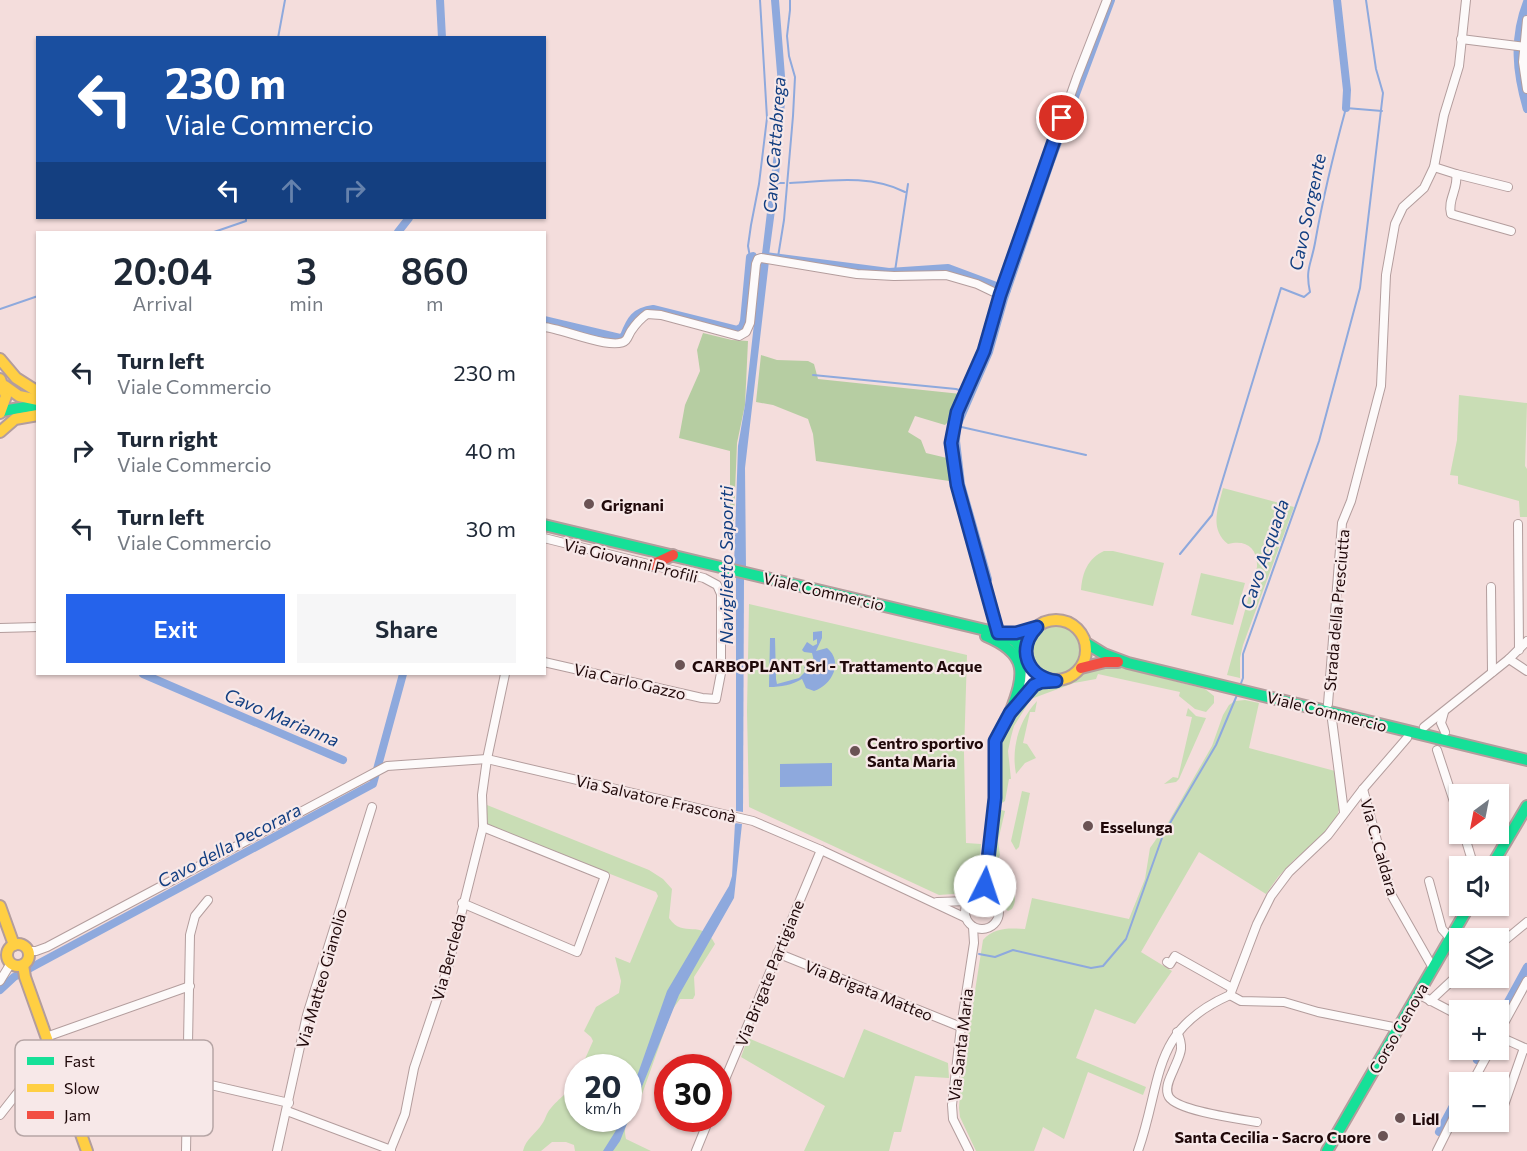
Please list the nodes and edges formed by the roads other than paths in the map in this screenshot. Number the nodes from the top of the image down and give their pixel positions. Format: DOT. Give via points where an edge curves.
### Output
graph roads {
  1 [pos="1107,0"];
  2 [pos="1466,0"];
  3 [pos="1527,20"];
  4 [pos="1461,39"];
  5 [pos="1521,47"];
  6 [pos="1527,89"];
  7 [pos="1434,167"];
  8 [pos="1456,174"];
  9 [pos="1508,187"];
  10 [pos="1511,231"];
  11 [pos="1002,290"];
  12 [pos="546,327"];
  13 [pos="0,359"];
  14 [pos="2,383"];
  15 [pos="36,391"];
  16 [pos="36,400"];
  17 [pos="36,405"];
  18 [pos="1,412"];
  19 [pos="36,415"];
  20 [pos="0,432"];
  21 [pos="1518,524"];
  22 [pos="546,525"];
  23 [pos="546,538"];
  24 [pos="673,555"];
  25 [pos="652,565"];
  26 [pos="1491,587"];
  27 [pos="925,615"];
  28 [pos="36,627"];
  29 [pos="1037,627"];
  30 [pos="0,628"];
  31 [pos="998,633"];
  32 [pos="1527,641"];
  33 [pos="1086,643"];
  34 [pos="1519,650"];
  35 [pos="1509,659"];
  36 [pos="1028,660"];
  37 [pos="546,662"];
  38 [pos="1128,663"];
  39 [pos="1081,668"];
  40 [pos="1527,671"];
  41 [pos="1492,672"];
  42 [pos="505,675"];
  43 [pos="1056,681"];
  44 [pos="716,699"];
  45 [pos="1329,708"];
  46 [pos="1012,710"];
  47 [pos="1445,711"];
  48 [pos="1424,727"];
  49 [pos="1445,732"];
  50 [pos="1407,738"];
  51 [pos="1437,750"];
  52 [pos="1527,752"];
  53 [pos="487,759"];
  54 [pos="1527,760"];
  55 [pos="1527,768"];
  56 [pos="1449,787"];
  57 [pos="1363,789"];
  58 [pos="1527,806"];
  59 [pos="372,807"];
  60 [pos="1344,812"];
  61 [pos="483,827"];
  62 [pos="820,850"];
  63 [pos="1497,856"];
  64 [pos="985,873"];
  65 [pos="1429,881"];
  66 [pos="992,899"];
  67 [pos="208,900"];
  68 [pos="970,900"];
  69 [pos="932,902"];
  70 [pos="462,903"];
  71 [pos="0,906"];
  72 [pos="966,918"];
  73 [pos="1527,922"];
  74 [pos="973,927"];
  75 [pos="982,929"];
  76 [pos="1449,937"];
  77 [pos="1509,937"];
  78 [pos="1449,940"];
  79 [pos="974,943"];
  80 [pos="14,945"];
  81 [pos="28,951"];
  82 [pos="777,953"];
  83 [pos="1167,962"];
  84 [pos="11,963"];
  85 [pos="23,965"];
  86 [pos="1433,968"];
  87 [pos="0,981"];
  88 [pos="1527,981"];
  89 [pos="1449,983"];
  90 [pos="190,986"];
  91 [pos="1231,992"];
  92 [pos="1418,994"];
  93 [pos="1430,1001"];
  94 [pos="1449,1010"];
  95 [pos="1509,1015"];
  96 [pos="961,1028"];
  97 [pos="1398,1028"];
  98 [pos="1177,1032"];
  99 [pos="46,1036"];
  100 [pos="47,1040"];
  101 [pos="189,1040"];
  102 [pos="1509,1040"];
  103 [pos="1525,1048"];
  104 [pos="732,1062"];
  105 [pos="213,1087"];
  106 [pos="1509,1092"];
  107 [pos="15,1096"];
  108 [pos="288,1107"];
  109 [pos="0,1115"];
  110 [pos="1257,1122"];
  111 [pos="1449,1127"];
  112 [pos="704,1132"];
  113 [pos="82,1136"];
  114 [pos="187,1136"];
  115 [pos="966,1149"];
  116 [pos="391,1150"];
  117 [pos="87,1151"];
  118 [pos="186,1151"];
  119 [pos="277,1151"];
  120 [pos="696,1151"];
  121 [pos="1138,1151"];
  122 [pos="1327,1151"];
  123 [pos="1437,1151"];
  1 -- 11 [label="street"];
  2 -- 4 [label="street, Strada della Presciutta"];
  3 -- 5 [label="street"];
  4 -- 5 [label="street"];
  4 -- 7 [label="street, Strada della Presciutta" via="1459,66"];
  5 -- 6 [label="street"];
  7 -- 8 [label="street"];
  7 -- 45 [label="street, Strada della Presciutta" via="1424,188 1403,207 1394,230 1386,275 1381,386 1342,523"];
  8 -- 9 [label="street"];
  8 -- 10 [label="street" via="1451,214"];
  11 -- 12 [label="street" via="946,274 857,274 763,259 750,323 739,336 661,315 647,315 619,344"];
  11 -- 31 [label="street" via="951,443 957,485"];
  13 -- 15 [label="main road" via="9,374"];
  14 -- 16 [label="main road" via="19,396"];
  14 -- 18 [label="main road" via="7,394"];
  17 -- 18 [label="main road"];
  19 -- 20 [label="main road" via="15,419"];
  21 -- 34 [label="street"];
  22 -- 24 [label="main road, Viale Commercio"];
  23 -- 25 [label="street, Via Giovanni Profili"];
  24 -- 25 [label="main road"];
  24 -- 27 [label="main road, Viale Commercio"];
  25 -- 44 [label="street, Via Giovanni Profili" via="717,585 721,594 722,674"];
  26 -- 41 [label="street"];
  27 -- 31 [label="main road, Viale Commercio"];
  27 -- 46 [label="main road" via="992,638 1017,656 1022,669 1021,684"];
  28 -- 30 [label="street"];
  29 -- 31 [label="main road, Viale Commercio"];
  29 -- 33 [label="main road, Viale Commercio" via="1046,621 1063,620 1078,628"];
  29 -- 36 [label="main road" via="1028,639"];
  31 -- 36 [label="main road, Viale Commercio" via="1023,647"];
  32 -- 34 [label="street"];
  33 -- 38 [label="main road, Viale Commercio"];
  33 -- 39 [label="main road"];
  34 -- 35 [label="street"];
  35 -- 40 [label="street"];
  35 -- 41 [label="street"];
  36 -- 43 [label="main road, Viale Commercio" via="1041,676"];
  36 -- 46 [label="street, Via Santa Maria" via="1029,682"];
  37 -- 44 [label="street, Via Carlo Gazzo"];
  38 -- 39 [label="main road, Viale Commercio" via="1105,662"];
  38 -- 45 [label="main road, Viale Commercio"];
  39 -- 43 [label="main road, Viale Commercio" via="1073,676"];
  41 -- 47 [label="street"];
  42 -- 53 [label="street, Via Bercleda"];
  43 -- 46 [label="street, Via Santa Maria" via="1034,685"];
  45 -- 48 [label="main road"];
  45 -- 50 [label="main road" via="1367,729"];
  45 -- 54 [label="main road, Viale Commercio"];
  45 -- 60 [label="street, Strada della Presciutta"];
  46 -- 64 [label="street, Via Santa Maria" via="995,741 995,798"];
  47 -- 48 [label="street"];
  47 -- 49 [label="street" via="1441,723"];
  48 -- 49 [label="main road"];
  49 -- 52 [label="main road"];
  50 -- 55 [label="main road"];
  50 -- 57 [label="street"];
  51 -- 56 [label="street"];
  53 -- 61 [label="street, Via Bercleda"];
  53 -- 62 [label="street, Via Salvatore Frasconà" via="739,818"];
  53 -- 81 [label="street, Via Salvatore Frasconà" via="387,766 47,947"];
  57 -- 60 [label="street"];
  57 -- 86 [label="street, Via C. Caldara" via="1392,896"];
  58 -- 63 [label="main road"];
  59 -- 108 [label="street, Via Matteo Gianolio" via="307,1015"];
  60 -- 91 [label="street" via="1328,835 1289,872 1271,896"];
  61 -- 70 [label="street, Via Bercleda"];
  61 -- 70 [label="street" via="605,876 577,952"];
  62 -- 69 [label="street, Via Salvatore Frasconà"];
  62 -- 82 [label="street, Via Brigate Partigiane"];
  64 -- 66 [label="street, Via Santa Maria" via="985,886"];
  64 -- 68 [label="street, Via Santa Maria" via="978,892"];
  65 -- 76 [label="street" via="1442,929"];
  66 -- 68 [label="street" via="982,896"];
  66 -- 75 [label="street, Via Santa Maria" via="998,916 992,926"];
  67 -- 90 [label="street" via="195,916 190,935"];
  68 -- 69 [label="street"];
  68 -- 72 [label="street, Via Santa Maria"];
  69 -- 72 [label="street"];
  70 -- 116 [label="street, Via Bercleda" via="448,967"];
  71 -- 80 [label="main road"];
  72 -- 74 [label="street"];
  73 -- 77 [label="street"];
  74 -- 75 [label="street"];
  74 -- 79 [label="street, Via Santa Maria"];
  75 -- 79 [label="street, Via Santa Maria"];
  78 -- 86 [label="main road, Corso Genova"];
  79 -- 96 [label="street, Via Santa Maria"];
  80 -- 81 [label="main road" via="22,945"];
  80 -- 84 [label="main road" via="8,951"];
  81 -- 85 [label="main road"];
  82 -- 96 [label="street, Via Brigata Matteo"];
  82 -- 104 [label="street, Via Brigate Partigiane"];
  83 -- 91 [label="street" via="1170,964 1175,956"];
  84 -- 85 [label="main road"];
  84 -- 87 [label="street"];
  85 -- 99 [label="main road"];
  86 -- 92 [label="main road, Corso Genova"];
  88 -- 95 [label="street"];
  89 -- 93 [label="street"];
  90 -- 99 [label="street"];
  90 -- 101 [label="street"];
  91 -- 97 [label="street" via="1241,1000 1284,1002"];
  91 -- 98 [label="street" via="1206,1005"];
  92 -- 93 [label="street"];
  92 -- 97 [label="main road, Corso Genova"];
  93 -- 94 [label="street"];
  96 -- 115 [label="street, Via Santa Maria" via="952,1106 953,1119"];
  97 -- 122 [label="main road, Corso Genova"];
  98 -- 110 [label="street" via="1182,1050 1168,1082 1169,1098 1195,1110"];
  98 -- 121 [label="street" via="1165,1051"];
  99 -- 100 [label="main road"];
  102 -- 103 [label="street"];
  103 -- 106 [label="street"];
  105 -- 108 [label="street"];
  107 -- 109 [label="street"];
  108 -- 116 [label="street"];
  108 -- 119 [label="street, Via Matteo Gianolio"];
  111 -- 123 [label="street"];
  112 -- 120 [label="street"];
  113 -- 117 [label="main road"];
  114 -- 118 [label="street"];
}
